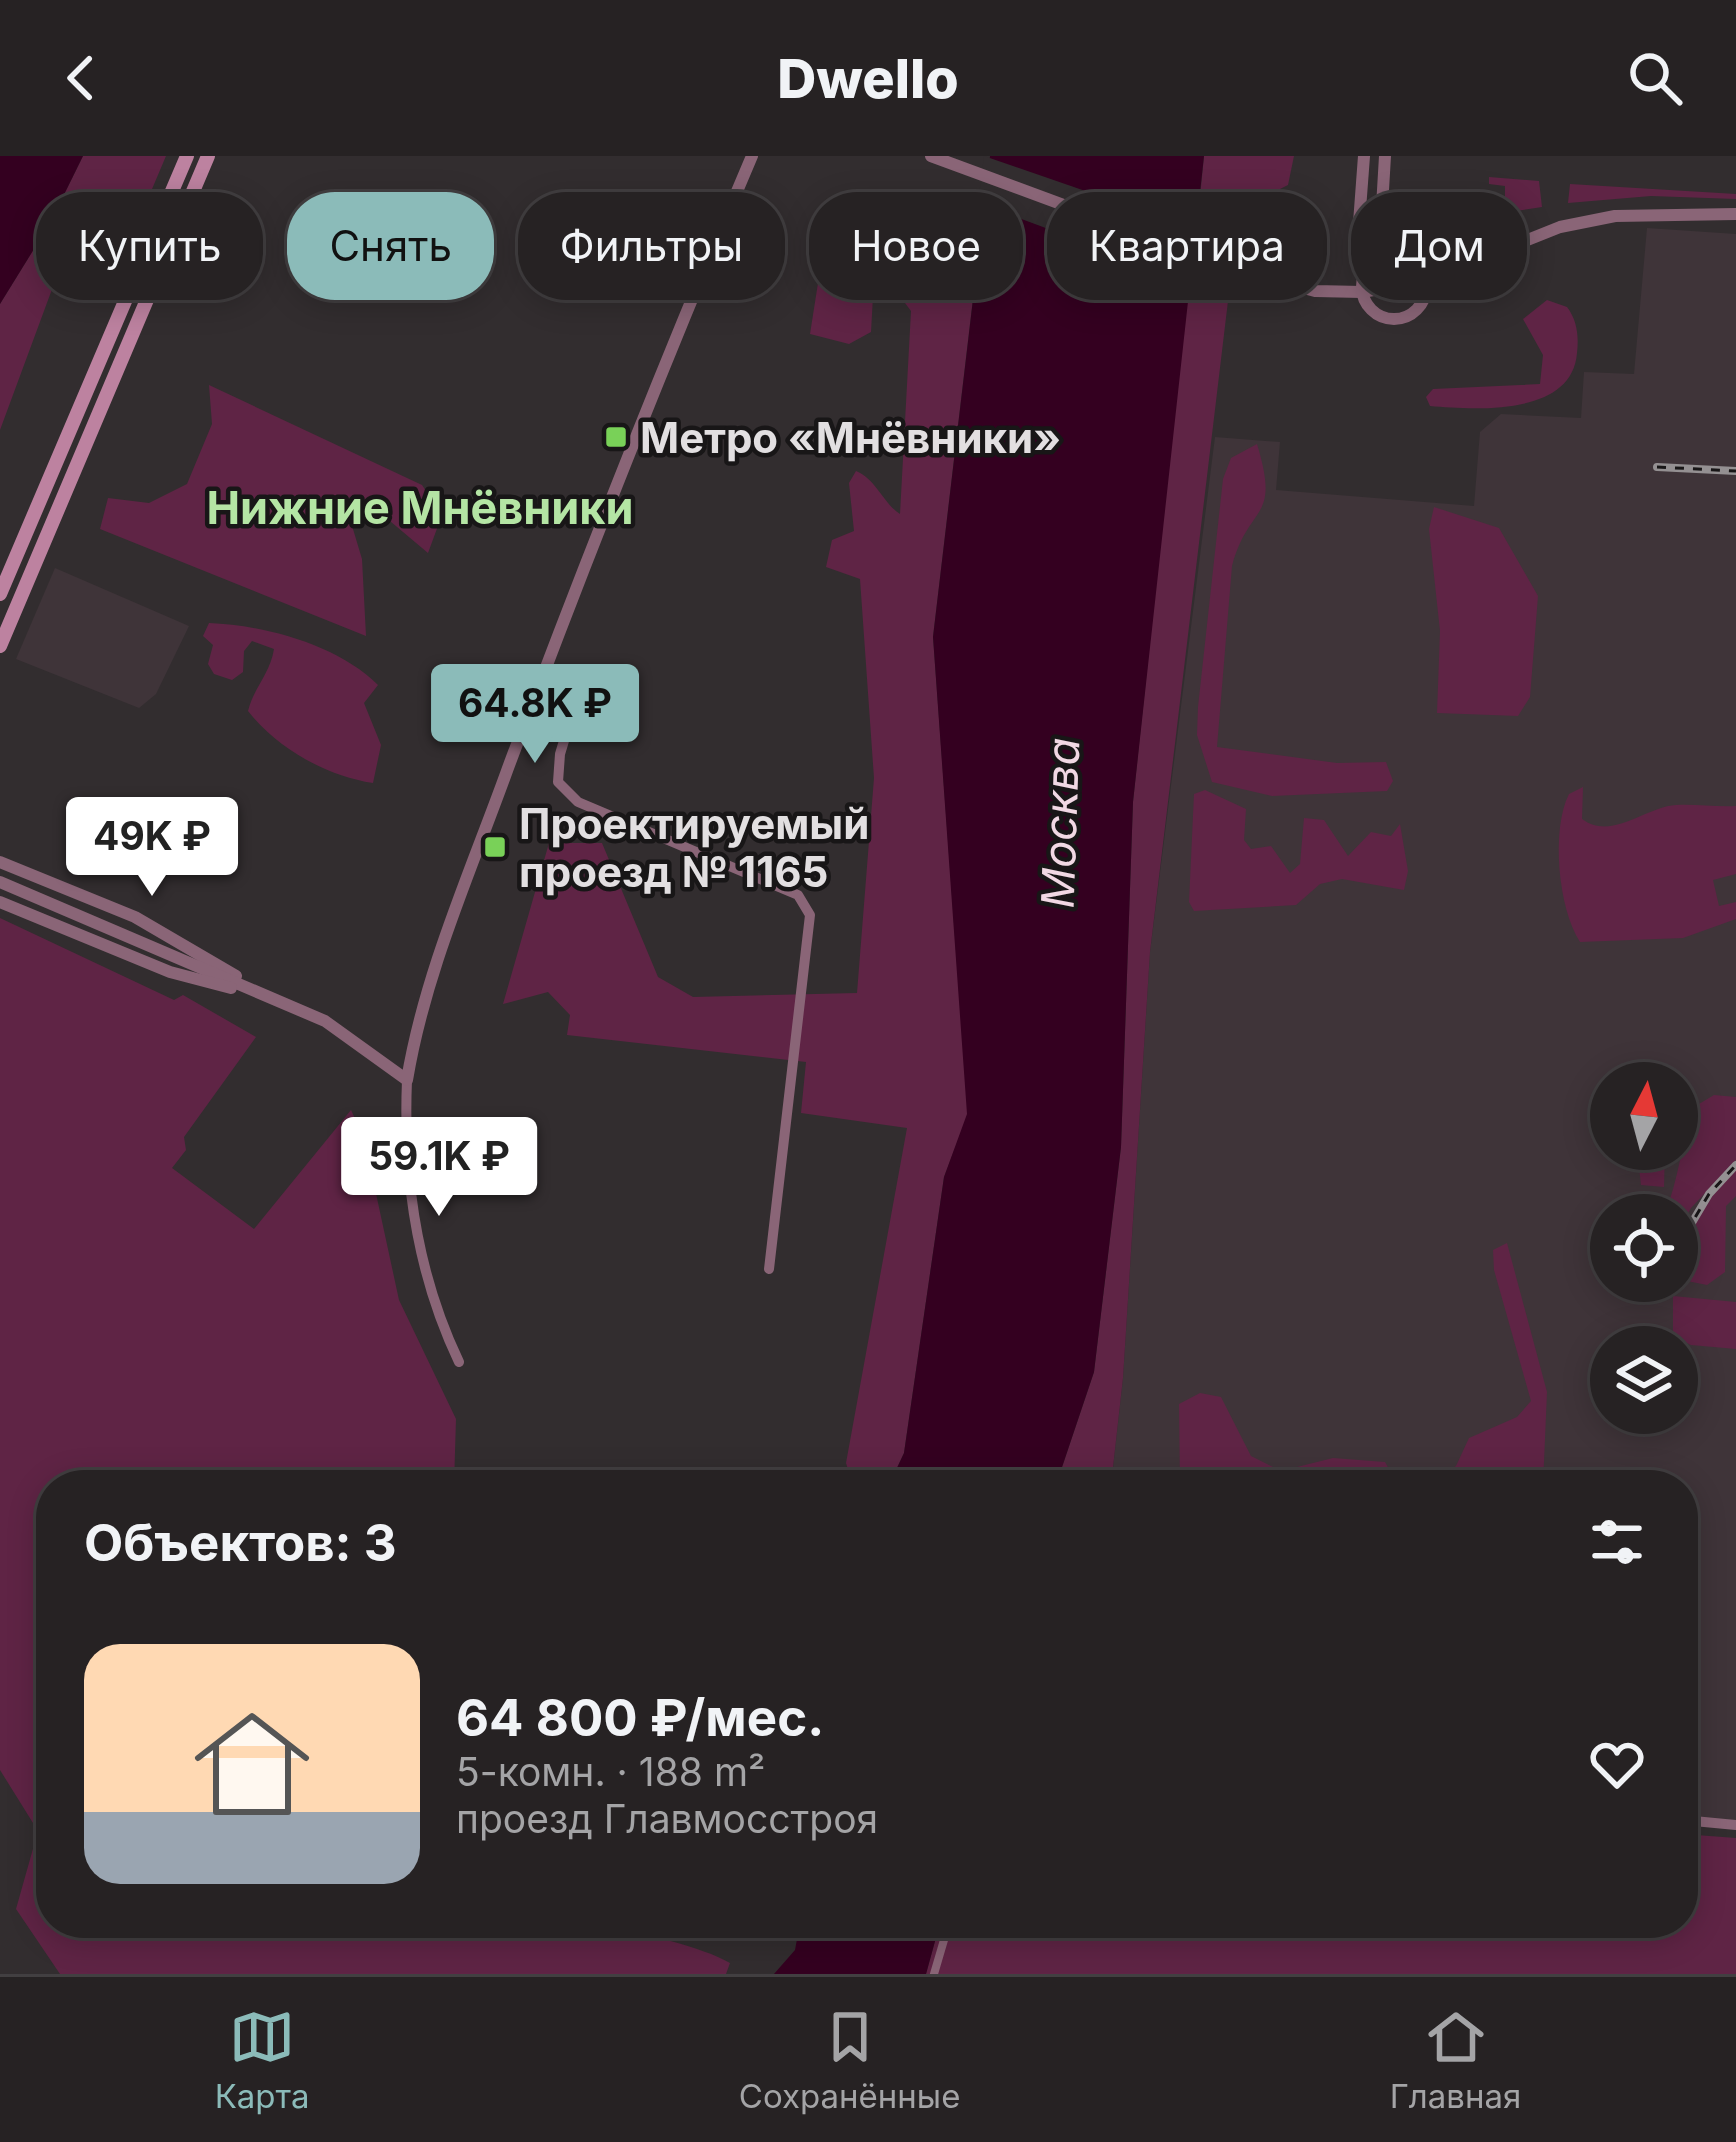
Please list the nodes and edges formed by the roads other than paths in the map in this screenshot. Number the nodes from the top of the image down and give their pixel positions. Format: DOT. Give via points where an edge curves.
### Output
graph roads {
  1 [pos="187,156"];
  2 [pos="208,156"];
  3 [pos="752,156"];
  4 [pos="931,156"];
  5 [pos="1364,156"];
  6 [pos="1385,156"];
  7 [pos="1361,192"];
  8 [pos="1383,192"];
  9 [pos="1736,214"];
  10 [pos="1527,240"];
  11 [pos="1351,291"];
  12 [pos="1366,300"];
  13 [pos="1423,300"];
  14 [pos="98,362"];
  15 [pos="116,370"];
  16 [pos="0,594"];
  17 [pos="0,646"];
  18 [pos="542,678"];
  19 [pos="0,862"];
  20 [pos="3,884"];
  21 [pos="0,902"];
  22 [pos="273,999"];
  23 [pos="407,1080"];
  24 [pos="769,1269"];
  25 [pos="459,1362"];
  26 [pos="1698,1822"];
  27 [pos="1736,1826"];
  28 [pos="945,1938"];
  29 [pos="934,1974"];
  1 -- 14 [label="main road"];
  2 -- 15 [label="main road"];
  3 -- 18 [label="street"];
  4 -- 11 [label="street" via="1242,272 1295,288"];
  5 -- 7 [label="street"];
  6 -- 8 [label="street"];
  9 -- 10 [label="street" via="1659,211"];
  12 -- 13 [label="street" via="1372,311 1400,319"];
  14 -- 15 [label="street"];
  14 -- 16 [label="main road"];
  15 -- 17 [label="main road"];
  18 -- 23 [label="street" via="418,1013"];
  18 -- 24 [label="street" via="567,683 577,698 558,782 578,802 798,895 810,915"];
  19 -- 22 [label="street" via="135,917"];
  20 -- 22 [label="street"];
  21 -- 22 [label="street" via="170,972"];
  22 -- 23 [label="street" via="325,1021"];
  23 -- 25 [label="street" via="407,1184 437,1315"];
  26 -- 27 [label="street"];
  28 -- 29 [label="street"];
}
